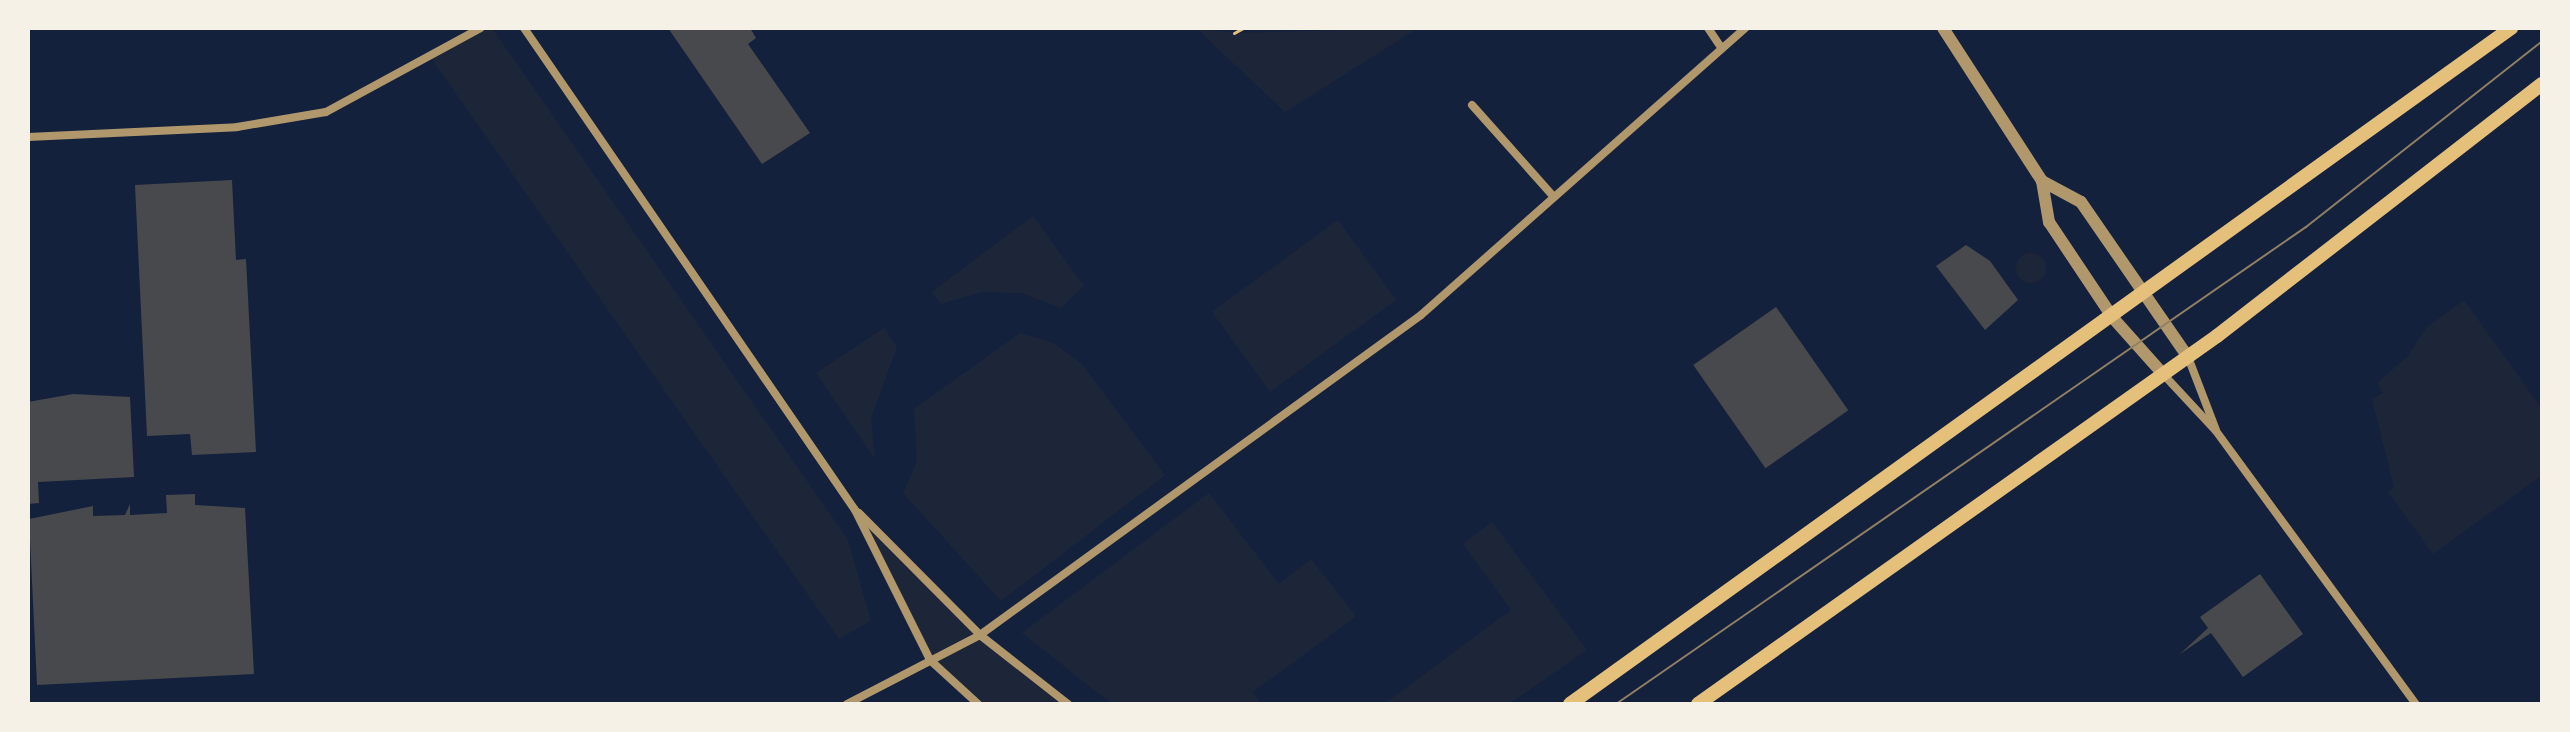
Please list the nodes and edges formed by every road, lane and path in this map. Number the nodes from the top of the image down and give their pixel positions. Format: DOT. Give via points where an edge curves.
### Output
graph roads {
  1 [pos="481,28"];
  2 [pos="524,28"];
  3 [pos="1243,28"];
  4 [pos="1708,28"];
  5 [pos="1745,28"];
  6 [pos="1943,28"];
  7 [pos="2511,28"];
  8 [pos="1234,33"];
  9 [pos="1720,46"];
  10 [pos="2542,84"];
  11 [pos="1472,105"];
  12 [pos="28,137"];
  13 [pos="2042,181"];
  14 [pos="1553,196"];
  15 [pos="2146,296"];
  16 [pos="2113,318"];
  17 [pos="2188,357"];
  18 [pos="2163,374"];
  19 [pos="2216,431"];
  20 [pos="855,510"];
  21 [pos="980,635"];
  22 [pos="930,660"];
  23 [pos="847,704"];
  24 [pos="978,704"];
  25 [pos="1068,704"];
  26 [pos="1570,704"];
  27 [pos="1698,704"];
  28 [pos="2416,704"];
  1 -- 12 [label="street" via="326,112 237,127"];
  2 -- 20 [label="street"];
  3 -- 8 [label="path"];
  4 -- 9 [label="street"];
  5 -- 9 [label="street"];
  6 -- 13 [label="street"];
  7 -- 15 [label="main road"];
  9 -- 14 [label="street"];
  10 -- 17 [label="main road"];
  11 -- 14 [label="street"];
  13 -- 15 [label="street" via="2081,202"];
  13 -- 16 [label="street" via="2049,222"];
  14 -- 21 [label="street" via="1421,315"];
  15 -- 16 [label="main road"];
  15 -- 17 [label="street"];
  16 -- 18 [label="street"];
  16 -- 26 [label="main road"];
  17 -- 18 [label="main road"];
  17 -- 19 [label="street"];
  18 -- 19 [label="street"];
  18 -- 27 [label="main road"];
  19 -- 28 [label="street"];
  20 -- 21 [label="street"];
  20 -- 22 [label="street"];
  21 -- 22 [label="street"];
  21 -- 25 [label="street"];
  22 -- 23 [label="street"];
  22 -- 24 [label="street"];
}
